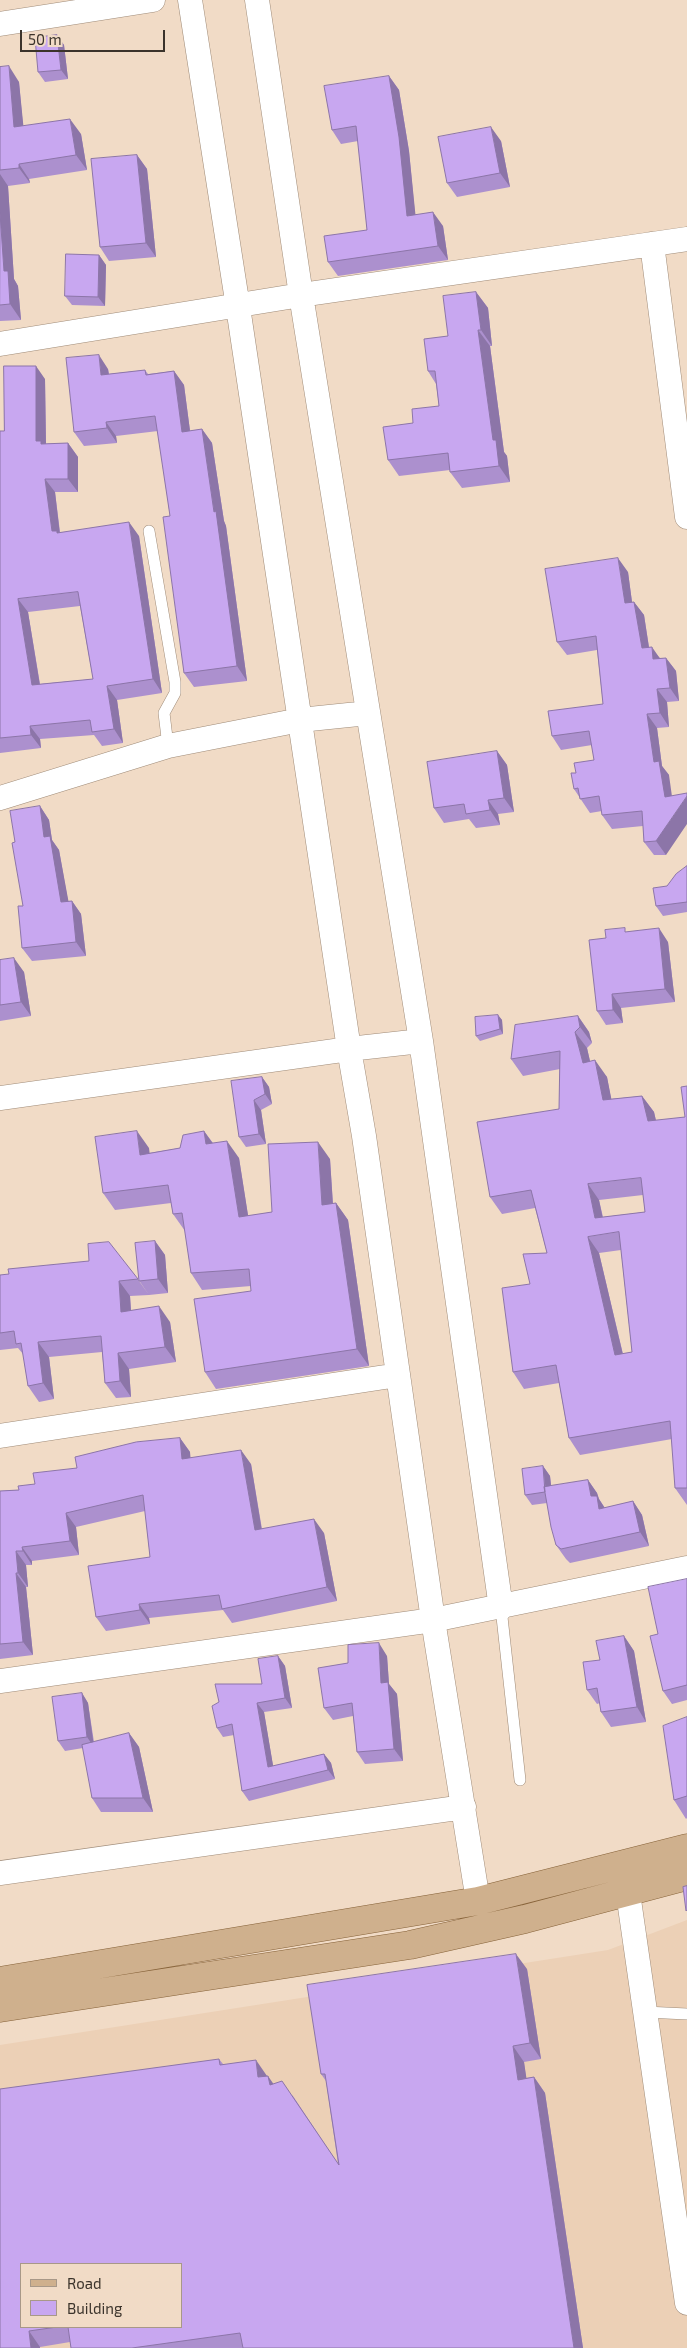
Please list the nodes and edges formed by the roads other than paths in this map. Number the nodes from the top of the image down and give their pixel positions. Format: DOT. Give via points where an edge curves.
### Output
graph roads {
  1 [pos="154,0"];
  2 [pos="190,0"];
  3 [pos="257,0"];
  4 [pos="0,24"];
  5 [pos="687,239"];
  6 [pos="652,244"];
  7 [pos="301,295"];
  8 [pos="238,307"];
  9 [pos="0,344"];
  10 [pos="687,517"];
  11 [pos="149,530"];
  12 [pos="368,713"];
  13 [pos="300,720"];
  14 [pos="168,746"];
  15 [pos="0,798"];
  16 [pos="421,1042"];
  17 [pos="349,1049"];
  18 [pos="0,1098"];
  19 [pos="398,1375"];
  20 [pos="0,1436"];
  21 [pos="687,1568"];
  22 [pos="501,1608"];
  23 [pos="434,1620"];
  24 [pos="0,1681"];
  25 [pos="520,1780"];
  26 [pos="464,1806"];
  27 [pos="687,1848"];
  28 [pos="621,1866"];
  29 [pos="0,1873"];
  30 [pos="687,1876"];
  31 [pos="628,1893"];
  32 [pos="478,1901"];
  33 [pos="0,1982"];
  34 [pos="0,2008"];
  35 [pos="645,2012"];
  36 [pos="687,2014"];
  37 [pos="687,2303"];
  1 -- 4 [label="street"];
  2 -- 8 [label="street"];
  3 -- 7 [label="street"];
  5 -- 6 [label="street"];
  6 -- 7 [label="street"];
  6 -- 10 [label="street"];
  7 -- 8 [label="street"];
  7 -- 12 [label="street"];
  8 -- 9 [label="street"];
  8 -- 13 [label="street"];
  11 -- 14 [label="lane" via="175,682 175,693 164,713"];
  12 -- 13 [label="street"];
  12 -- 16 [label="street"];
  13 -- 14 [label="street"];
  13 -- 17 [label="street"];
  14 -- 15 [label="street"];
  16 -- 17 [label="street"];
  16 -- 22 [label="street"];
  17 -- 18 [label="street"];
  17 -- 19 [label="street"];
  19 -- 20 [label="street"];
  19 -- 23 [label="street"];
  21 -- 22 [label="street"];
  22 -- 23 [label="street"];
  22 -- 25 [label="lane"];
  23 -- 24 [label="street"];
  23 -- 26 [label="street"];
  26 -- 29 [label="street"];
  26 -- 32 [label="street"];
  27 -- 28 [label="main road"];
  28 -- 31 [label="street"];
  28 -- 32 [label="main road"];
  30 -- 31 [label="main road"];
  31 -- 34 [label="main road" via="410,1945"];
  31 -- 35 [label="street"];
  32 -- 33 [label="main road"];
  35 -- 36 [label="lane"];
  35 -- 37 [label="street"];
}
